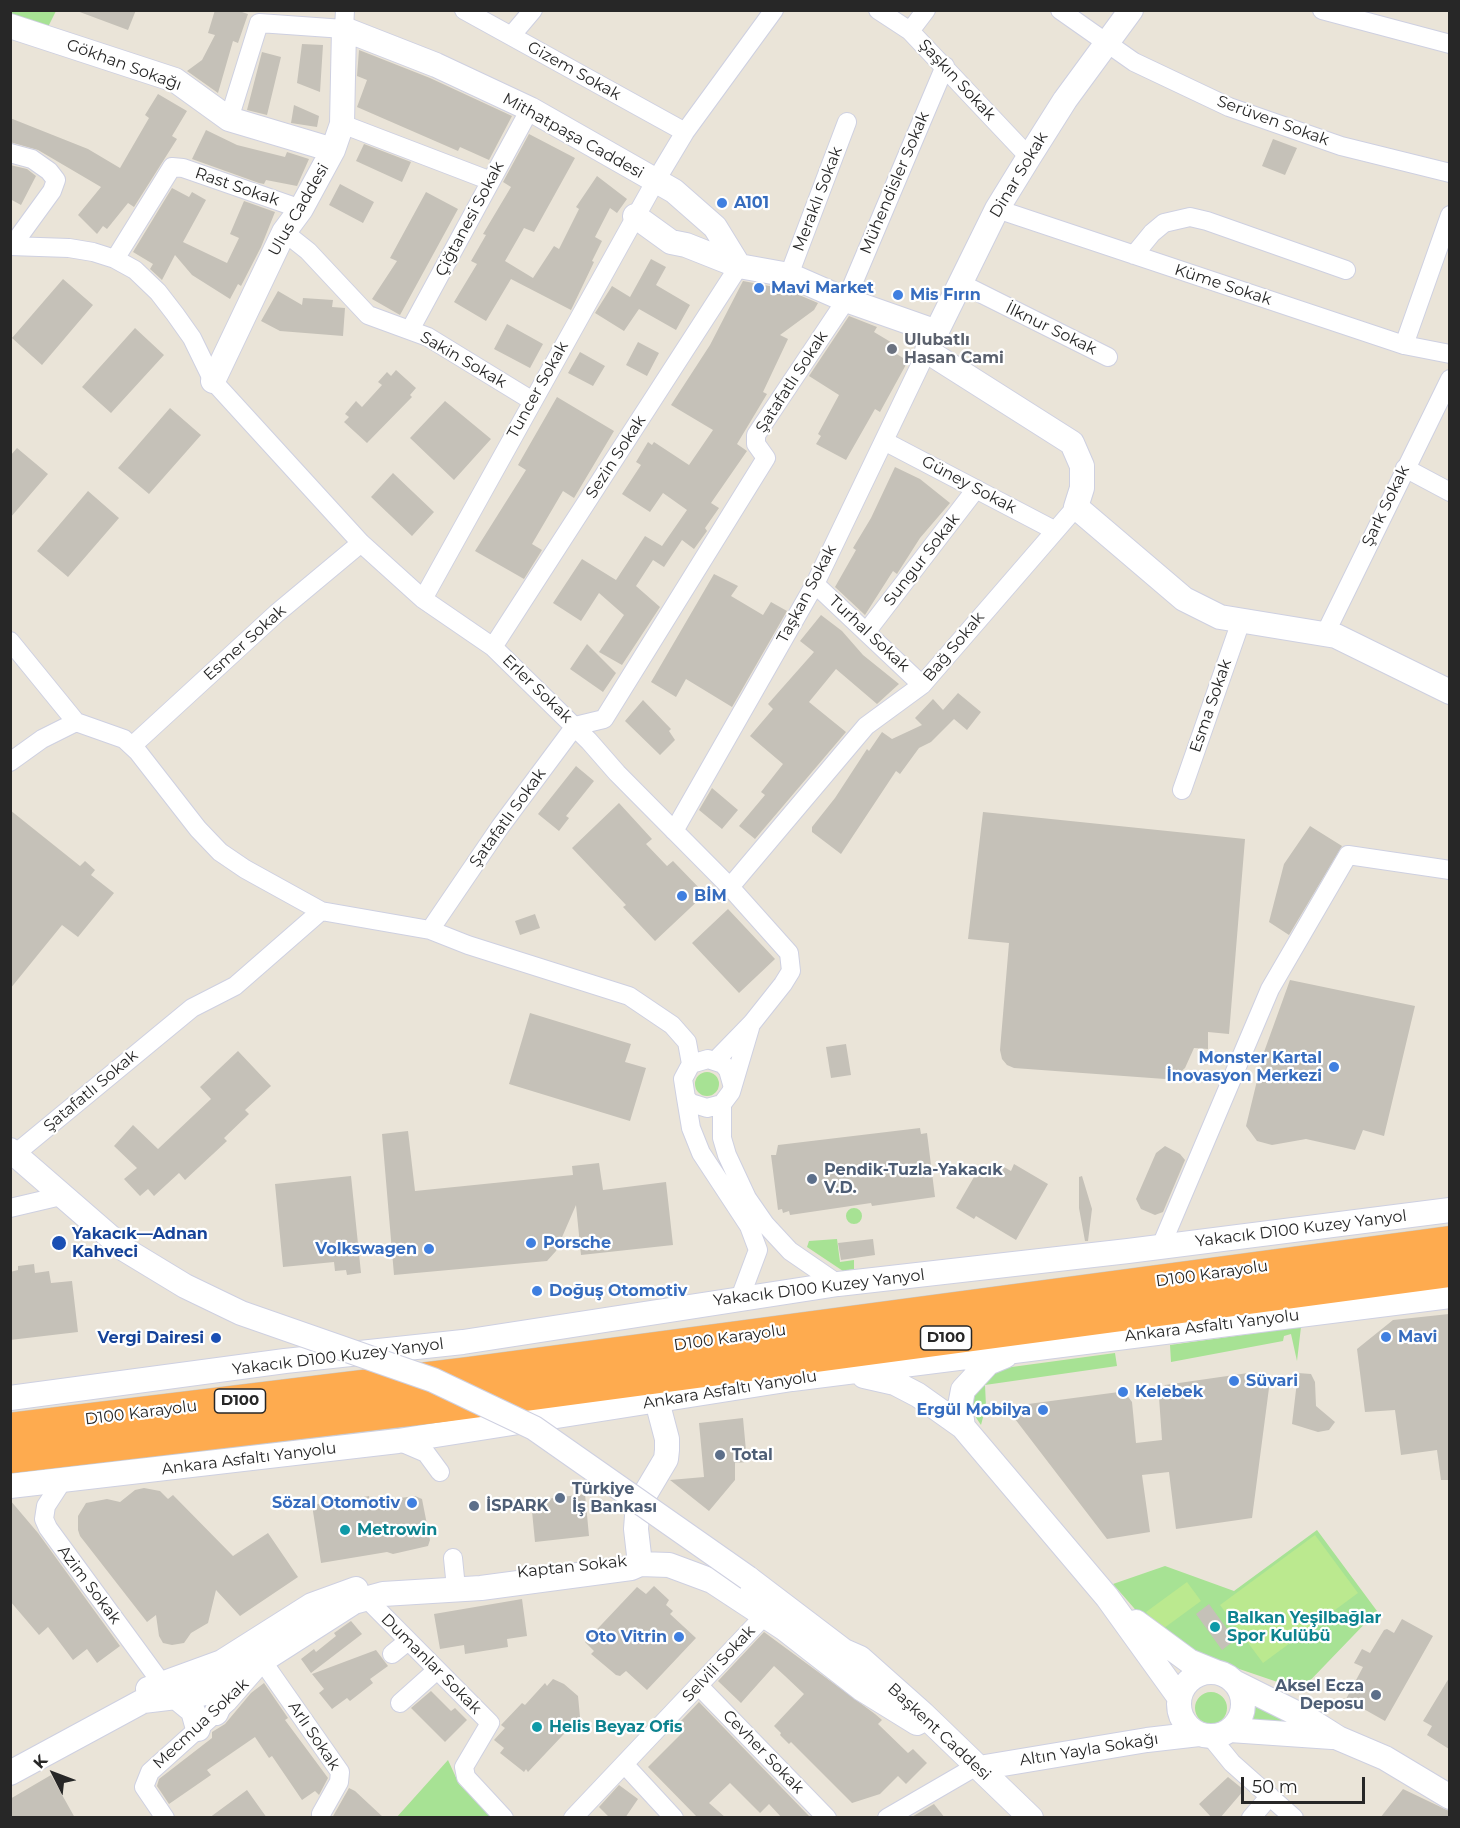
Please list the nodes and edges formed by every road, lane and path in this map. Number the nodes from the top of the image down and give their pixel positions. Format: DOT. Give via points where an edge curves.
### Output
graph roads {
  1 [pos="464,10"];
  2 [pos="533,10"];
  3 [pos="774,10"];
  4 [pos="878,10"];
  5 [pos="926,10"];
  6 [pos="1060,10"];
  7 [pos="1131,10"];
  8 [pos="1322,10"];
  9 [pos="344,20"];
  10 [pos="10,26"];
  11 [pos="910,31"];
  12 [pos="511,36"];
  13 [pos="1449,44"];
  14 [pos="1106,45"];
  15 [pos="945,66"];
  16 [pos="530,109"];
  17 [pos="229,119"];
  18 [pos="847,122"];
  19 [pos="342,124"];
  20 [pos="685,132"];
  21 [pos="333,150"];
  22 [pos="10,153"];
  23 [pos="1029,157"];
  24 [pos="1449,173"];
  25 [pos="491,181"];
  26 [pos="655,182"];
  27 [pos="301,209"];
  28 [pos="997,209"];
  29 [pos="1449,215"];
  30 [pos="635,216"];
  31 [pos="284,232"];
  32 [pos="11,246"];
  33 [pos="1134,255"];
  34 [pos="115,259"];
  35 [pos="739,266"];
  36 [pos="1346,270"];
  37 [pos="789,275"];
  38 [pos="962,284"];
  39 [pos="846,300"];
  40 [pos="410,330"];
  41 [pos="932,342"];
  42 [pos="1404,345"];
  43 [pos="1449,354"];
  44 [pos="1108,357"];
  45 [pos="1449,379"];
  46 [pos="213,381"];
  47 [pos="531,400"];
  48 [pos="884,441"];
  49 [pos="1404,468"];
  50 [pos="976,489"];
  51 [pos="1449,492"];
  52 [pos="1076,507"];
  53 [pos="1054,530"];
  54 [pos="361,543"];
  55 [pos="815,584"];
  56 [pos="423,598"];
  57 [pos="1240,621"];
  58 [pos="867,631"];
  59 [pos="1325,634"];
  60 [pos="10,641"];
  61 [pos="493,647"];
  62 [pos="17,659"];
  63 [pos="922,685"];
  64 [pos="1449,692"];
  65 [pos="76,722"];
  66 [pos="575,726"];
  67 [pos="132,746"];
  68 [pos="10,762"];
  69 [pos="1182,790"];
  70 [pos="674,831"];
  71 [pos="1449,870"];
  72 [pos="730,887"];
  73 [pos="321,911"];
  74 [pos="430,930"];
  75 [pos="752,1023"];
  76 [pos="716,1060"];
  77 [pos="692,1064"];
  78 [pos="732,1084"];
  79 [pos="686,1098"];
  80 [pos="722,1104"];
  81 [pos="13,1152"];
  82 [pos="61,1196"];
  83 [pos="10,1208"];
  84 [pos="1449,1210"];
  85 [pos="1449,1242"];
  86 [pos="1161,1246"];
  87 [pos="1449,1271"];
  88 [pos="838,1284"];
  89 [pos="1449,1296"];
  90 [pos="740,1298"];
  91 [pos="1016,1351"];
  92 [pos="847,1372"];
  93 [pos="10,1398"];
  94 [pos="657,1401"];
  95 [pos="963,1427"];
  96 [pos="10,1429"];
  97 [pos="398,1441"];
  98 [pos="10,1457"];
  99 [pos="440,1472"];
  100 [pos="63,1480"];
  101 [pos="10,1486"];
  102 [pos="640,1563"];
  103 [pos="1107,1597"];
  104 [pos="366,1598"];
  105 [pos="765,1615"];
  106 [pos="408,1641"];
  107 [pos="844,1651"];
  108 [pos="392,1654"];
  109 [pos="263,1662"];
  110 [pos="437,1670"];
  111 [pos="1225,1677"];
  112 [pos="174,1685"];
  113 [pos="699,1686"];
  114 [pos="215,1702"];
  115 [pos="1179,1702"];
  116 [pos="400,1703"];
  117 [pos="917,1723"];
  118 [pos="198,1729"];
  119 [pos="1213,1734"];
  120 [pos="1338,1738"];
  121 [pos="1147,1740"];
  122 [pos="10,1755"];
  123 [pos="625,1765"];
  124 [pos="974,1769"];
  125 [pos="10,1773"];
  126 [pos="1270,1796"];
  127 [pos="1449,1797"];
  128 [pos="322,1816"];
  129 [pos="165,1818"];
  130 [pos="504,1818"];
  131 [pos="573,1818"];
  132 [pos="674,1818"];
  133 [pos="827,1818"];
  134 [pos="887,1818"];
  135 [pos="1017,1818"];
  136 [pos="1031,1818"];
  137 [pos="1251,1818"];
  138 [pos="1294,1818"];
  1 -- 12 [label="street, Gizem Sokak"];
  2 -- 12 [label="street"];
  3 -- 20 [label="street"];
  4 -- 11 [label="street, Şaşkın Sokak"];
  5 -- 11 [label="street"];
  6 -- 14 [label="street, Serüven Sokak"];
  7 -- 14 [label="street, Dinar Sokak"];
  8 -- 13 [label="street"];
  9 -- 16 [label="street, Mithatpaşa Caddesi"];
  9 -- 17 [label="street" via="260,22"];
  9 -- 19 [label="street, Ulus Caddesi"];
  10 -- 17 [label="street, Gökhan Sokağı" via="175,80"];
  11 -- 15 [label="street, Şaşkın Sokak"];
  12 -- 20 [label="street, Gizem Sokak"];
  14 -- 23 [label="street, Dinar Sokak"];
  14 -- 24 [label="street, Serüven Sokak" via="1229,107 1341,146"];
  15 -- 23 [label="street, Şaşkın Sokak"];
  15 -- 39 [label="street, Mühendisler Sokak"];
  16 -- 25 [label="street, Çiğtanesi Sokak"];
  16 -- 26 [label="street, Mithatpaşa Caddesi"];
  17 -- 21 [label="street, Gökhan Sokağı"];
  18 -- 37 [label="street, Meraklı Sokak"];
  19 -- 21 [label="street, Ulus Caddesi"];
  19 -- 25 [label="street"];
  20 -- 26 [label="street"];
  21 -- 27 [label="street, Ulus Caddesi"];
  22 -- 32 [label="street" via="32,159 56,180"];
  23 -- 28 [label="street, Dinar Sokak"];
  25 -- 40 [label="street, Çiğtanesi Sokak"];
  26 -- 30 [label="street, Tuncer Sokak"];
  26 -- 35 [label="street, Mithatpaşa Caddesi" via="674,190 715,227"];
  27 -- 31 [label="street, Ulus Caddesi"];
  27 -- 34 [label="street, Rast Sokak" via="172,167"];
  28 -- 33 [label="street, Küme Sokak"];
  28 -- 38 [label="street, Dinar Sokak"];
  29 -- 42 [label="street"];
  30 -- 35 [label="street" via="671,242"];
  30 -- 47 [label="street, Tuncer Sokak"];
  31 -- 40 [label="street, Sakin Sokak" via="308,251 368,315"];
  31 -- 46 [label="street, Ulus Caddesi"];
  32 -- 34 [label="street, Erler Sokak" via="69,248"];
  33 -- 36 [label="street" via="1164,223 1190,218"];
  33 -- 42 [label="street, Küme Sokak"];
  34 -- 46 [label="street, Erler Sokak" via="135,270 158,292 192,338"];
  35 -- 37 [label="street"];
  35 -- 61 [label="street, Sezin Sokak"];
  37 -- 39 [label="street"];
  38 -- 41 [label="street, Dinar Sokak"];
  38 -- 44 [label="street, İlknur Sokak"];
  39 -- 41 [label="street"];
  39 -- 66 [label="street, Şatafatlı Sokak" via="756,435 756,444 766,458 604,718"];
  40 -- 47 [label="street, Sakin Sokak"];
  41 -- 48 [label="street, Taşkan Sokak"];
  41 -- 52 [label="street" via="1072,443 1082,466 1082,488"];
  42 -- 43 [label="street, Küme Sokak"];
  45 -- 49 [label="street, Şark Sokak"];
  46 -- 54 [label="street, Erler Sokak"];
  47 -- 56 [label="street, Tuncer Sokak"];
  48 -- 50 [label="street, Güney Sokak"];
  48 -- 55 [label="street, Taşkan Sokak"];
  49 -- 51 [label="street"];
  49 -- 59 [label="street, Şark Sokak"];
  50 -- 53 [label="street, Güney Sokak"];
  50 -- 58 [label="street, Sungur Sokak"];
  52 -- 53 [label="street, Bağ Sokak"];
  52 -- 57 [label="street" via="1184,599 1220,617"];
  53 -- 63 [label="street, Bağ Sokak"];
  54 -- 56 [label="street, Erler Sokak"];
  54 -- 67 [label="street, Esmer Sokak" via="277,613"];
  55 -- 58 [label="street, Turhal Sokak"];
  55 -- 70 [label="street, Taşkan Sokak"];
  56 -- 61 [label="street, Erler Sokak"];
  57 -- 59 [label="street"];
  57 -- 69 [label="street, Esma Sokak"];
  58 -- 63 [label="street, Turhal Sokak"];
  59 -- 64 [label="street"];
  60 -- 62 [label="street"];
  61 -- 66 [label="street, Erler Sokak"];
  62 -- 65 [label="street"];
  63 -- 72 [label="street, Bağ Sokak" via="866,726"];
  65 -- 67 [label="street" via="113,734"];
  65 -- 68 [label="street" via="42,739"];
  66 -- 70 [label="street, Erler Sokak"];
  66 -- 74 [label="street, Şatafatlı Sokak" via="500,826"];
  67 -- 73 [label="street" via="220,852"];
  70 -- 72 [label="street, Erler Sokak"];
  71 -- 86 [label="street" via="1347,855 1270,989"];
  72 -- 75 [label="street, Erler Sokak" via="789,953 791,963 783,984"];
  73 -- 74 [label="street"];
  73 -- 81 [label="street, Şatafatlı Sokak" via="235,986 192,1008"];
  74 -- 77 [label="street" via="629,996 672,1025 687,1042"];
  75 -- 76 [label="street"];
  75 -- 78 [label="street"];
  76 -- 77 [label="street"];
  76 -- 78 [label="street" via="728,1070"];
  77 -- 79 [label="street" via="683,1079"];
  78 -- 80 [label="street"];
  79 -- 80 [label="street" via="699,1107"];
  79 -- 90 [label="street" via="701,1153 749,1226 758,1250"];
  80 -- 88 [label="street" via="722,1138 747,1198 790,1251"];
  81 -- 82 [label="street, Başkent Caddesi"];
  82 -- 83 [label="street"];
  82 -- 107 [label="street, Başkent Caddesi, bridge" via="124,1249 185,1286 241,1313 440,1382 534,1428 748,1578"];
  84 -- 86 [label="street, Yakacık D100 Kuzey Yanyol"];
  85 -- 96 [label="highway, D100 Karayolu / D100" via="482,1371"];
  86 -- 88 [label="street, Yakacık D100 Kuzey Yanyol"];
  87 -- 98 [label="highway, D100 Karayolu / D100" via="442,1406"];
  88 -- 90 [label="street, Yakacık D100 Kuzey Yanyol"];
  89 -- 91 [label="street, Ankara Asfaltı Yanyolu"];
  90 -- 93 [label="street, Yakacık D100 Kuzey Yanyol" via="463,1342"];
  91 -- 92 [label="street, Ankara Asfaltı Yanyolu"];
  91 -- 95 [label="street" via="988,1363 966,1385 960,1406"];
  92 -- 94 [label="street, Ankara Asfaltı Yanyolu"];
  92 -- 95 [label="street" via="895,1383"];
  94 -- 97 [label="street, Ankara Asfaltı Yanyolu"];
  94 -- 102 [label="street" via="667,1450 637,1516"];
  95 -- 103 [label="street"];
  97 -- 99 [label="street" via="426,1453"];
  97 -- 100 [label="street, Ankara Asfaltı Yanyolu"];
  100 -- 101 [label="street, Ankara Asfaltı Yanyolu"];
  100 -- 112 [label="street, Azim Sokak" via="46,1506 44,1519 48,1528"];
  102 -- 104 [label="street, Kaptan Sokak" via="631,1568 481,1588"];
  102 -- 105 [label="street" via="669,1565 699,1574"];
  102 -- 112 [label="street, Kaptan Sokak" via="631,1558 454,1568 345,1591 294,1615 222,1662"];
  103 -- 111 [label="street" via="1145,1631 1190,1661"];
  103 -- 115 [label="street"];
  104 -- 106 [label="street, Dumanlar Sokak"];
  104 -- 109 [label="street, Kaptan Sokak" via="341,1608"];
  105 -- 113 [label="street, Selvili Sokak"];
  105 -- 117 [label="street" via="862,1689"];
  106 -- 108 [label="street"];
  106 -- 110 [label="street, Dumanlar Sokak"];
  107 -- 117 [label="street, Başkent Caddesi" via="853,1666"];
  107 -- 124 [label="street, Başkent Caddesi" via="860,1658"];
  109 -- 114 [label="street, Kaptan Sokak"];
  109 -- 128 [label="street, Arlı Sokak" via="340,1772"];
  110 -- 116 [label="street"];
  110 -- 130 [label="street, Dumanlar Sokak" via="490,1723 464,1767 466,1777"];
  111 -- 115 [label="street" via="1206,1672 1189,1680"];
  111 -- 119 [label="street" via="1243,1701 1237,1722"];
  111 -- 120 [label="street"];
  112 -- 114 [label="street"];
  112 -- 118 [label="street" via="193,1711"];
  112 -- 122 [label="street, Kaptan Sokak" via="132,1693"];
  112 -- 125 [label="street, Kaptan Sokak"];
  113 -- 123 [label="street, Selvili Sokak"];
  113 -- 133 [label="street, Cevher Sokak"];
  114 -- 118 [label="street, Mecmua Sokak"];
  115 -- 119 [label="street" via="1185,1724"];
  115 -- 121 [label="street"];
  117 -- 124 [label="street, Başkent Caddesi"];
  118 -- 129 [label="street, Mecmua Sokak" via="146,1779 144,1787"];
  119 -- 120 [label="street, Altın Yayla Sokağı"];
  119 -- 121 [label="street, Altın Yayla Sokağı"];
  119 -- 126 [label="street" via="1232,1763"];
  120 -- 127 [label="street" via="1385,1758"];
  121 -- 124 [label="street, Altın Yayla Sokağı"];
  123 -- 131 [label="street, Selvili Sokak"];
  123 -- 132 [label="street"];
  124 -- 134 [label="street"];
  124 -- 135 [label="street, Başkent Caddesi"];
  124 -- 136 [label="street, Başkent Caddesi"];
  126 -- 137 [label="street"];
  126 -- 138 [label="street"];
}
